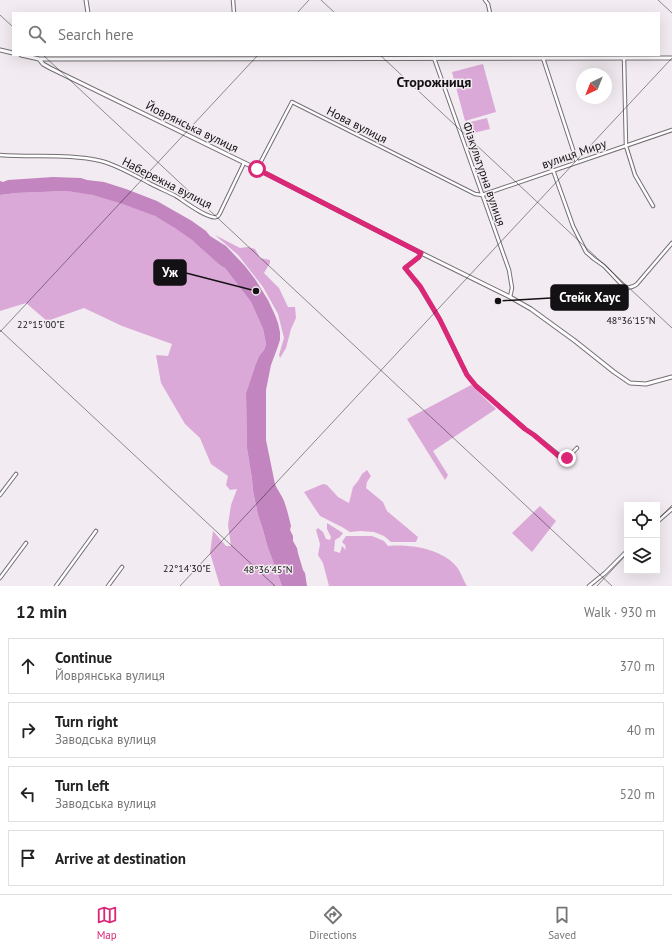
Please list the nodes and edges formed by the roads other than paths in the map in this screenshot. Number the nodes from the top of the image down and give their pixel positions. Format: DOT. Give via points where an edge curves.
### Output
graph roads {
  1 [pos="86,0"];
  2 [pos="233,0"];
  3 [pos="485,0"];
  4 [pos="88,12"];
  5 [pos="234,12"];
  6 [pos="490,12"];
  7 [pos="0,50"];
  8 [pos="12,53"];
  9 [pos="26,56"];
  10 [pos="92,56"];
  11 [pos="233,57"];
  12 [pos="493,57"];
  13 [pos="434,58"];
  14 [pos="543,58"];
  15 [pos="624,58"];
  16 [pos="672,58"];
  17 [pos="40,59"];
  18 [pos="93,59"];
  19 [pos="672,130"];
  20 [pos="626,146"];
  21 [pos="0,154"];
  22 [pos="245,162"];
  23 [pos="577,162"];
  24 [pos="257,169"];
  25 [pos="553,170"];
  26 [pos="482,195"];
  27 [pos="653,206"];
  28 [pos="672,243"];
  29 [pos="421,253"];
  30 [pos="510,297"];
  31 [pos="672,377"];
  32 [pos="577,448"];
  33 [pos="16,474"];
  34 [pos="0,495"];
  35 [pos="672,509"];
  36 [pos="660,519"];
  37 [pos="96,531"];
  38 [pos="26,543"];
  39 [pos="624,554"];
  40 [pos="122,567"];
  41 [pos="0,578"];
  42 [pos="56,586"];
  43 [pos="108,586"];
  44 [pos="589,586"];
  1 -- 4 [label="street"];
  2 -- 5 [label="street"];
  3 -- 6 [label="street"];
  7 -- 8 [label="street"];
  9 -- 17 [label="street"];
  10 -- 18 [label="street"];
  11 -- 13 [label="street"];
  11 -- 18 [label="street"];
  12 -- 13 [label="street"];
  12 -- 14 [label="street"];
  13 -- 26 [label="street, Фізкультурна вулиця"];
  14 -- 15 [label="street"];
  14 -- 23 [label="street"];
  15 -- 16 [label="street"];
  15 -- 20 [label="street"];
  17 -- 18 [label="street"];
  17 -- 22 [label="street, Йоврянська вулиця" via="50,68"];
  19 -- 20 [label="street, вулиця Миру"];
  20 -- 23 [label="street, вулиця Миру"];
  20 -- 27 [label="street" via="635,175"];
  21 -- 22 [label="street, Набережна вулиця" via="68,156 102,161 175,196 205,215 216,218"];
  22 -- 24 [label="street, Йоврянська вулиця"];
  23 -- 25 [label="street, вулиця Миру"];
  24 -- 26 [label="street, Нова вулиця" via="292,102 475,194"];
  24 -- 29 [label="street, Йоврянська вулиця"];
  25 -- 26 [label="street, вулиця Миру"];
  25 -- 28 [label="street" via="573,226 586,252 625,287 637,284"];
  26 -- 30 [label="street, Фізкультурна вулиця" via="509,270 512,288"];
  29 -- 30 [label="street, Йоврянська вулиця"];
  29 -- 32 [label="street" via="405,268 420,286 471,380 561,458 567,458"];
  30 -- 31 [label="street, Йоврянська вулиця" via="531,309 630,383 646,384"];
  33 -- 34 [label="street"];
  35 -- 36 [label="street"];
  37 -- 42 [label="street"];
  38 -- 41 [label="street"];
  39 -- 44 [label="street"];
  40 -- 43 [label="street"];
}
